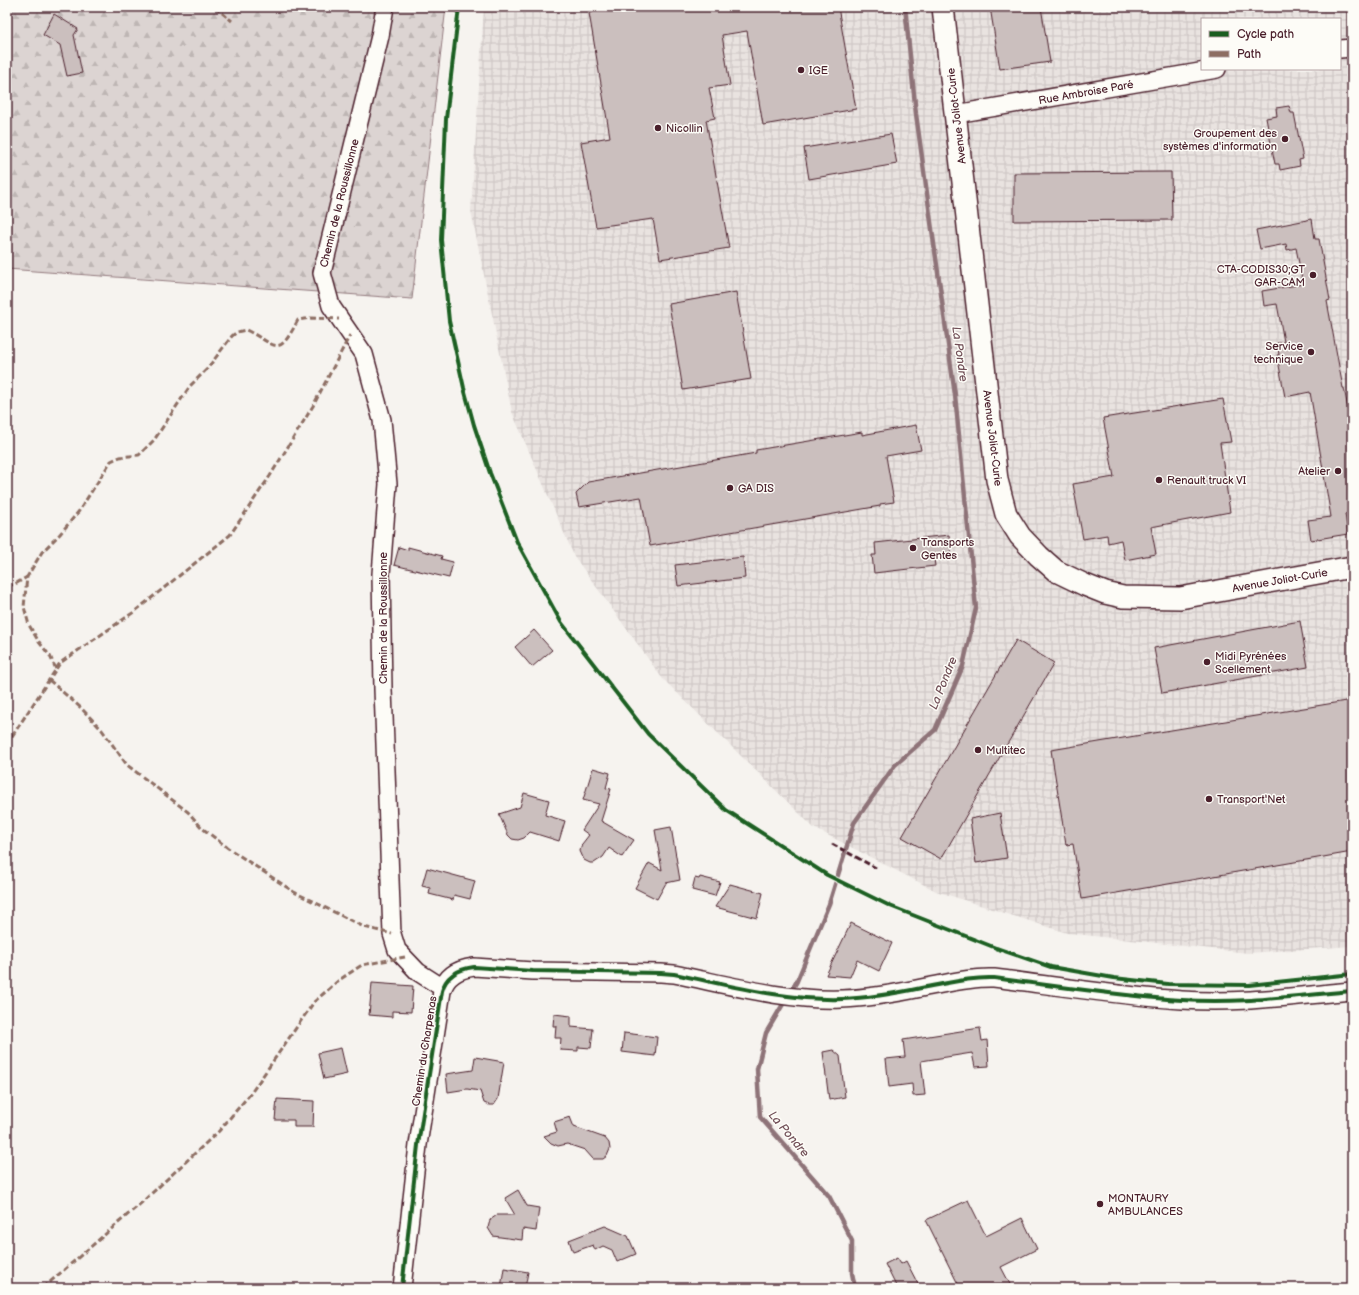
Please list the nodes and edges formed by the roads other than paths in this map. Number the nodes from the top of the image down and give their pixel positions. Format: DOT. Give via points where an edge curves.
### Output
graph roads {
  1 [pos="385,7"];
  2 [pos="943,7"];
  3 [pos="1352,48"];
  4 [pos="1341,49"];
  5 [pos="1211,70"];
  6 [pos="956,114"];
  7 [pos="1352,567"];
  8 [pos="443,988"];
  9 [pos="1352,991"];
  10 [pos="402,1288"];
  1 -- 8 [label="street, Chemin de la Roussillonne" via="322,273 331,306 364,354 382,420 388,484 381,574 392,934 397,950 418,972"];
  2 -- 6 [label="street, Avenue Joliot-Curie"];
  3 -- 4 [label="street"];
  5 -- 6 [label="street, Rue Ambroise Paré"];
  6 -- 7 [label="street, Avenue Joliot-Curie" via="997,480 1006,514 1020,536 1056,571 1091,588 1123,597 1180,598"];
  8 -- 9 [label="street, Chemin du Charpenas" via="445,982 456,972 474,967 534,971 661,972 802,998 866,997 980,977 1112,994 1183,1000 1240,1000"];
  8 -- 10 [label="street, Chemin du Charpenas" via="418,1145"];
}
